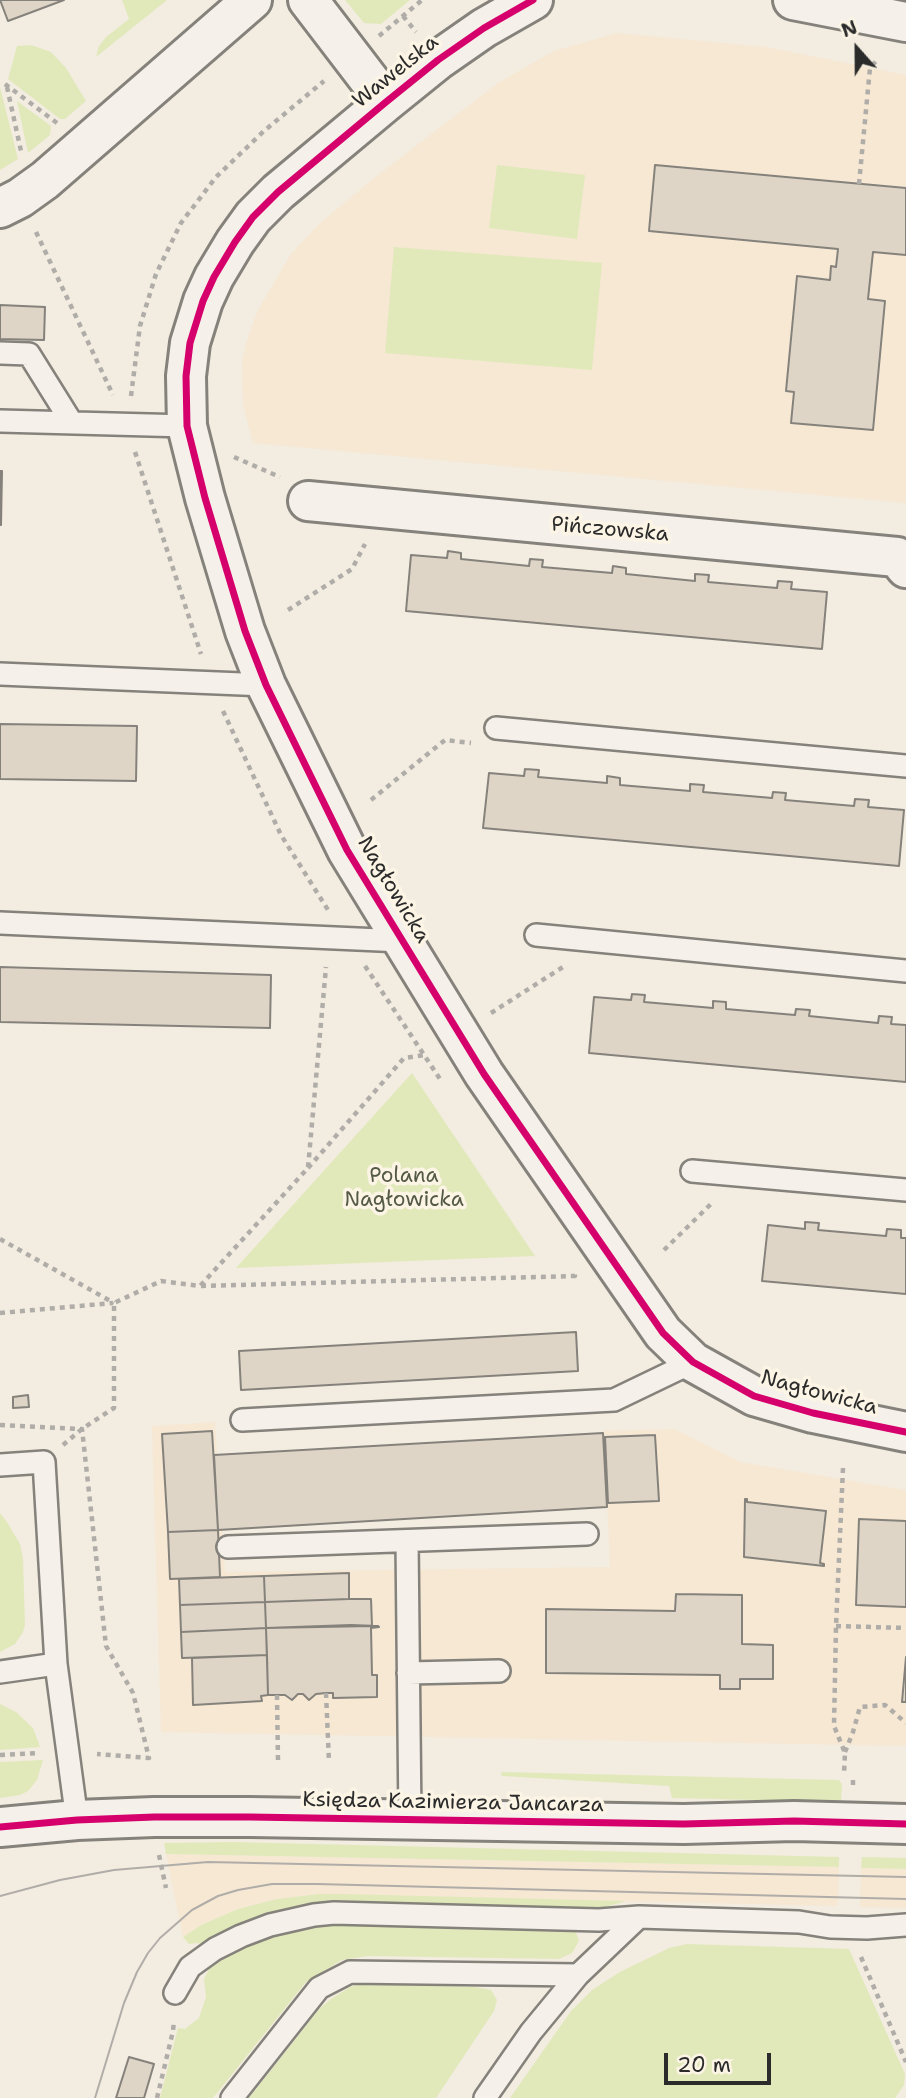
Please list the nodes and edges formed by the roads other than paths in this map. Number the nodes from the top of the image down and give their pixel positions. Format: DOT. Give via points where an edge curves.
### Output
graph roads {
  1 [pos="252,0"];
  2 [pos="308,0"];
  3 [pos="533,0"];
  4 [pos="793,0"];
  5 [pos="906,22"];
  6 [pos="386,102"];
  7 [pos="289,183"];
  8 [pos="16,216"];
  9 [pos="0,354"];
  10 [pos="0,421"];
  11 [pos="72,423"];
  12 [pos="187,426"];
  13 [pos="308,501"];
  14 [pos="906,568"];
  15 [pos="0,674"];
  16 [pos="266,685"];
  17 [pos="496,728"];
  18 [pos="906,766"];
  19 [pos="0,923"];
  20 [pos="536,935"];
  21 [pos="402,942"];
  22 [pos="906,971"];
  23 [pos="692,1171"];
  24 [pos="906,1191"];
  25 [pos="693,1362"];
  26 [pos="242,1420"];
  27 [pos="906,1432"];
  28 [pos="0,1465"];
  29 [pos="587,1534"];
  30 [pos="407,1541"];
  31 [pos="228,1547"];
  32 [pos="56,1664"];
  33 [pos="499,1671"];
  34 [pos="0,1672"];
  35 [pos="408,1673"];
  36 [pos="77,1820"];
  37 [pos="410,1820"];
  38 [pos="906,1824"];
  39 [pos="0,1827"];
  40 [pos="639,1917"];
  41 [pos="906,1925"];
  42 [pos="578,1975"];
  43 [pos="175,1993"];
  44 [pos="232,2098"];
  45 [pos="485,2098"];
  1 -- 8 [label="street" via="20,198"];
  2 -- 6 [label="street, Wawelska"];
  3 -- 6 [label="street, Wawelska" via="484,28"];
  4 -- 5 [label="street"];
  6 -- 7 [label="street, Wawelska"];
  7 -- 12 [label="street, Nagłowicka" via="253,217 204,301 190,343"];
  9 -- 11 [label="lane" via="29,354"];
  10 -- 11 [label="lane"];
  11 -- 12 [label="lane"];
  12 -- 16 [label="street, Nagłowicka" via="245,631"];
  13 -- 14 [label="street, Pińczowska" via="897,556"];
  15 -- 16 [label="lane"];
  16 -- 21 [label="street, Nagłowicka" via="347,850"];
  17 -- 18 [label="lane"];
  19 -- 21 [label="lane"];
  20 -- 22 [label="lane"];
  21 -- 25 [label="street, Nagłowicka" via="635,1296"];
  23 -- 24 [label="lane"];
  25 -- 26 [label="lane" via="614,1400"];
  25 -- 27 [label="street, Nagłowicka" via="754,1396"];
  28 -- 32 [label="lane" via="44,1462"];
  29 -- 30 [label="lane"];
  30 -- 31 [label="lane"];
  30 -- 35 [label="lane"];
  32 -- 34 [label="lane"];
  32 -- 36 [label="lane"];
  33 -- 35 [label="lane"];
  35 -- 37 [label="lane"];
  36 -- 37 [label="street, Księdza Kazimierza Jancarza"];
  36 -- 39 [label="street, Księdza Kazimierza Jancarza"];
  37 -- 38 [label="street, Księdza Kazimierza Jancarza"];
  40 -- 41 [label="lane" via="831,1927"];
  40 -- 42 [label="lane"];
  40 -- 43 [label="lane" via="314,1915 241,1936 215,1950 190,1967"];
  42 -- 44 [label="lane" via="350,1972 319,1989"];
  42 -- 45 [label="lane"];
}
